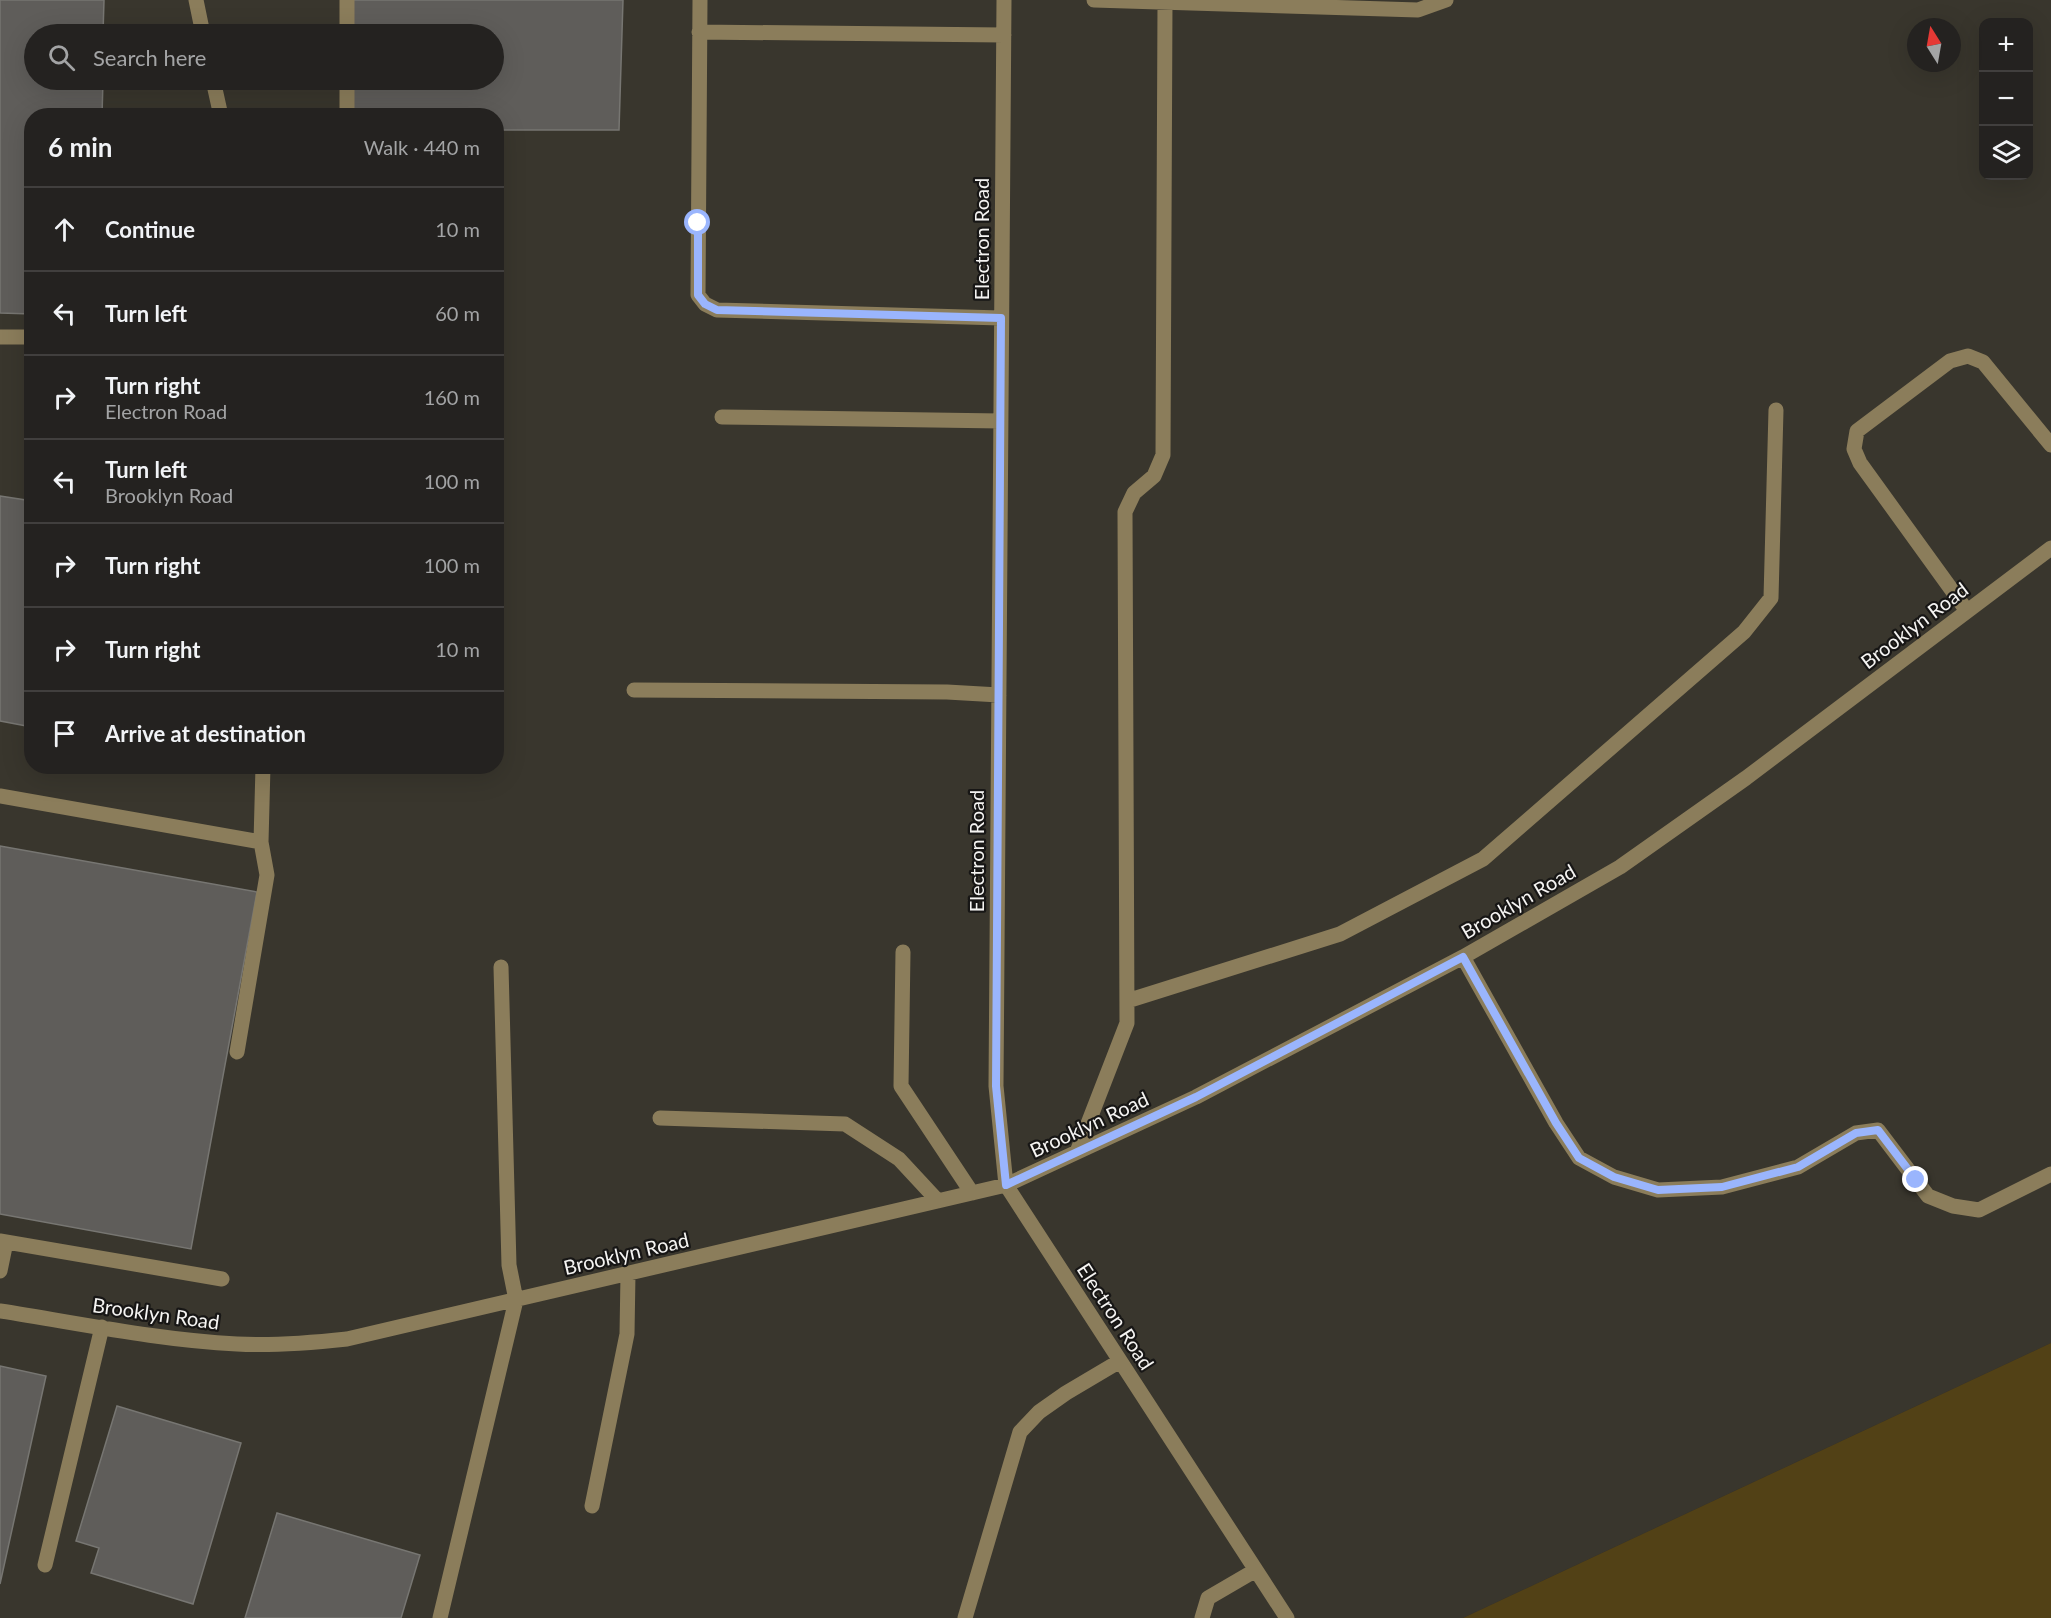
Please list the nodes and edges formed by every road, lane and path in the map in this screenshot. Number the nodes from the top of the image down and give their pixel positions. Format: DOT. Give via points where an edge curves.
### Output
graph roads {
  1 [pos="196,0"];
  2 [pos="347,0"];
  3 [pos="700,0"];
  4 [pos="1004,0"];
  5 [pos="1094,0"];
  6 [pos="1446,0"];
  7 [pos="1165,2"];
  8 [pos="201,24"];
  9 [pos="347,24"];
  10 [pos="699,32"];
  11 [pos="1004,35"];
  12 [pos="215,90"];
  13 [pos="347,90"];
  14 [pos="219,108"];
  15 [pos="346,108"];
  16 [pos="1001,318"];
  17 [pos="0,337"];
  18 [pos="24,337"];
  19 [pos="1776,410"];
  20 [pos="722,417"];
  21 [pos="1001,421"];
  22 [pos="2051,445"];
  23 [pos="2051,548"];
  24 [pos="1968,611"];
  25 [pos="634,690"];
  26 [pos="999,695"];
  27 [pos="263,774"];
  28 [pos="0,796"];
  29 [pos="261,842"];
  30 [pos="903,952"];
  31 [pos="1463,957"];
  32 [pos="501,967"];
  33 [pos="1127,1001"];
  34 [pos="237,1052"];
  35 [pos="660,1118"];
  36 [pos="1077,1152"];
  37 [pos="2051,1174"];
  38 [pos="1006,1185"];
  39 [pos="972,1193"];
  40 [pos="938,1201"];
  41 [pos="3,1242"];
  42 [pos="0,1271"];
  43 [pos="628,1274"];
  44 [pos="222,1279"];
  45 [pos="516,1300"];
  46 [pos="0,1311"];
  47 [pos="102,1327"];
  48 [pos="1120,1361"];
  49 [pos="592,1506"];
  50 [pos="45,1565"];
  51 [pos="1256,1570"];
  52 [pos="440,1618"];
  53 [pos="965,1618"];
  54 [pos="1202,1618"];
  55 [pos="1287,1618"];
  1 -- 8 [label="street"];
  2 -- 9 [label="street"];
  3 -- 10 [label="street"];
  4 -- 11 [label="street, Electron Road"];
  5 -- 7 [label="street"];
  6 -- 7 [label="street" via="1418,10"];
  7 -- 33 [label="street" via="1163,455 1154,476 1134,493 1125,512"];
  10 -- 11 [label="street"];
  10 -- 16 [label="street" via="698,295 705,304 717,310"];
  11 -- 16 [label="street, Electron Road"];
  12 -- 14 [label="street"];
  13 -- 15 [label="street"];
  16 -- 21 [label="street, Electron Road"];
  17 -- 18 [label="street"];
  19 -- 33 [label="street" via="1771,598 1744,632 1483,859 1340,934"];
  20 -- 21 [label="street"];
  21 -- 26 [label="street, Electron Road"];
  22 -- 24 [label="street" via="1983,362 1968,356 1950,361 1857,431 1854,449 1860,463"];
  23 -- 24 [label="street, Brooklyn Road"];
  24 -- 31 [label="street, Brooklyn Road" via="1620,867"];
  25 -- 26 [label="street"];
  26 -- 38 [label="street, Electron Road" via="996,1086"];
  27 -- 29 [label="street"];
  28 -- 29 [label="street"];
  29 -- 34 [label="street" via="267,875"];
  30 -- 39 [label="street" via="901,1086"];
  31 -- 36 [label="street, Brooklyn Road" via="1196,1097"];
  31 -- 37 [label="street" via="1579,1158 1614,1177 1658,1190 1722,1187 1798,1167 1856,1133 1878,1130 1928,1196 1953,1206 1979,1210"];
  32 -- 45 [label="street" via="509,1265"];
  33 -- 36 [label="street" via="1127,1023"];
  35 -- 40 [label="street" via="845,1124 899,1159"];
  36 -- 38 [label="street, Brooklyn Road"];
  38 -- 39 [label="street, Brooklyn Road"];
  38 -- 48 [label="street, Electron Road"];
  39 -- 40 [label="street, Brooklyn Road"];
  40 -- 43 [label="street, Brooklyn Road"];
  41 -- 42 [label="street"];
  41 -- 44 [label="street"];
  43 -- 45 [label="street, Brooklyn Road"];
  43 -- 49 [label="street" via="627,1334"];
  45 -- 47 [label="street, Brooklyn Road" via="347,1339 291,1345 183,1340"];
  45 -- 52 [label="street"];
  46 -- 47 [label="street, Brooklyn Road"];
  47 -- 50 [label="street"];
  48 -- 51 [label="street, Electron Road"];
  48 -- 53 [label="street" via="1039,1412 1020,1432"];
  51 -- 54 [label="street" via="1208,1598"];
  51 -- 55 [label="street, Electron Road"];
}
